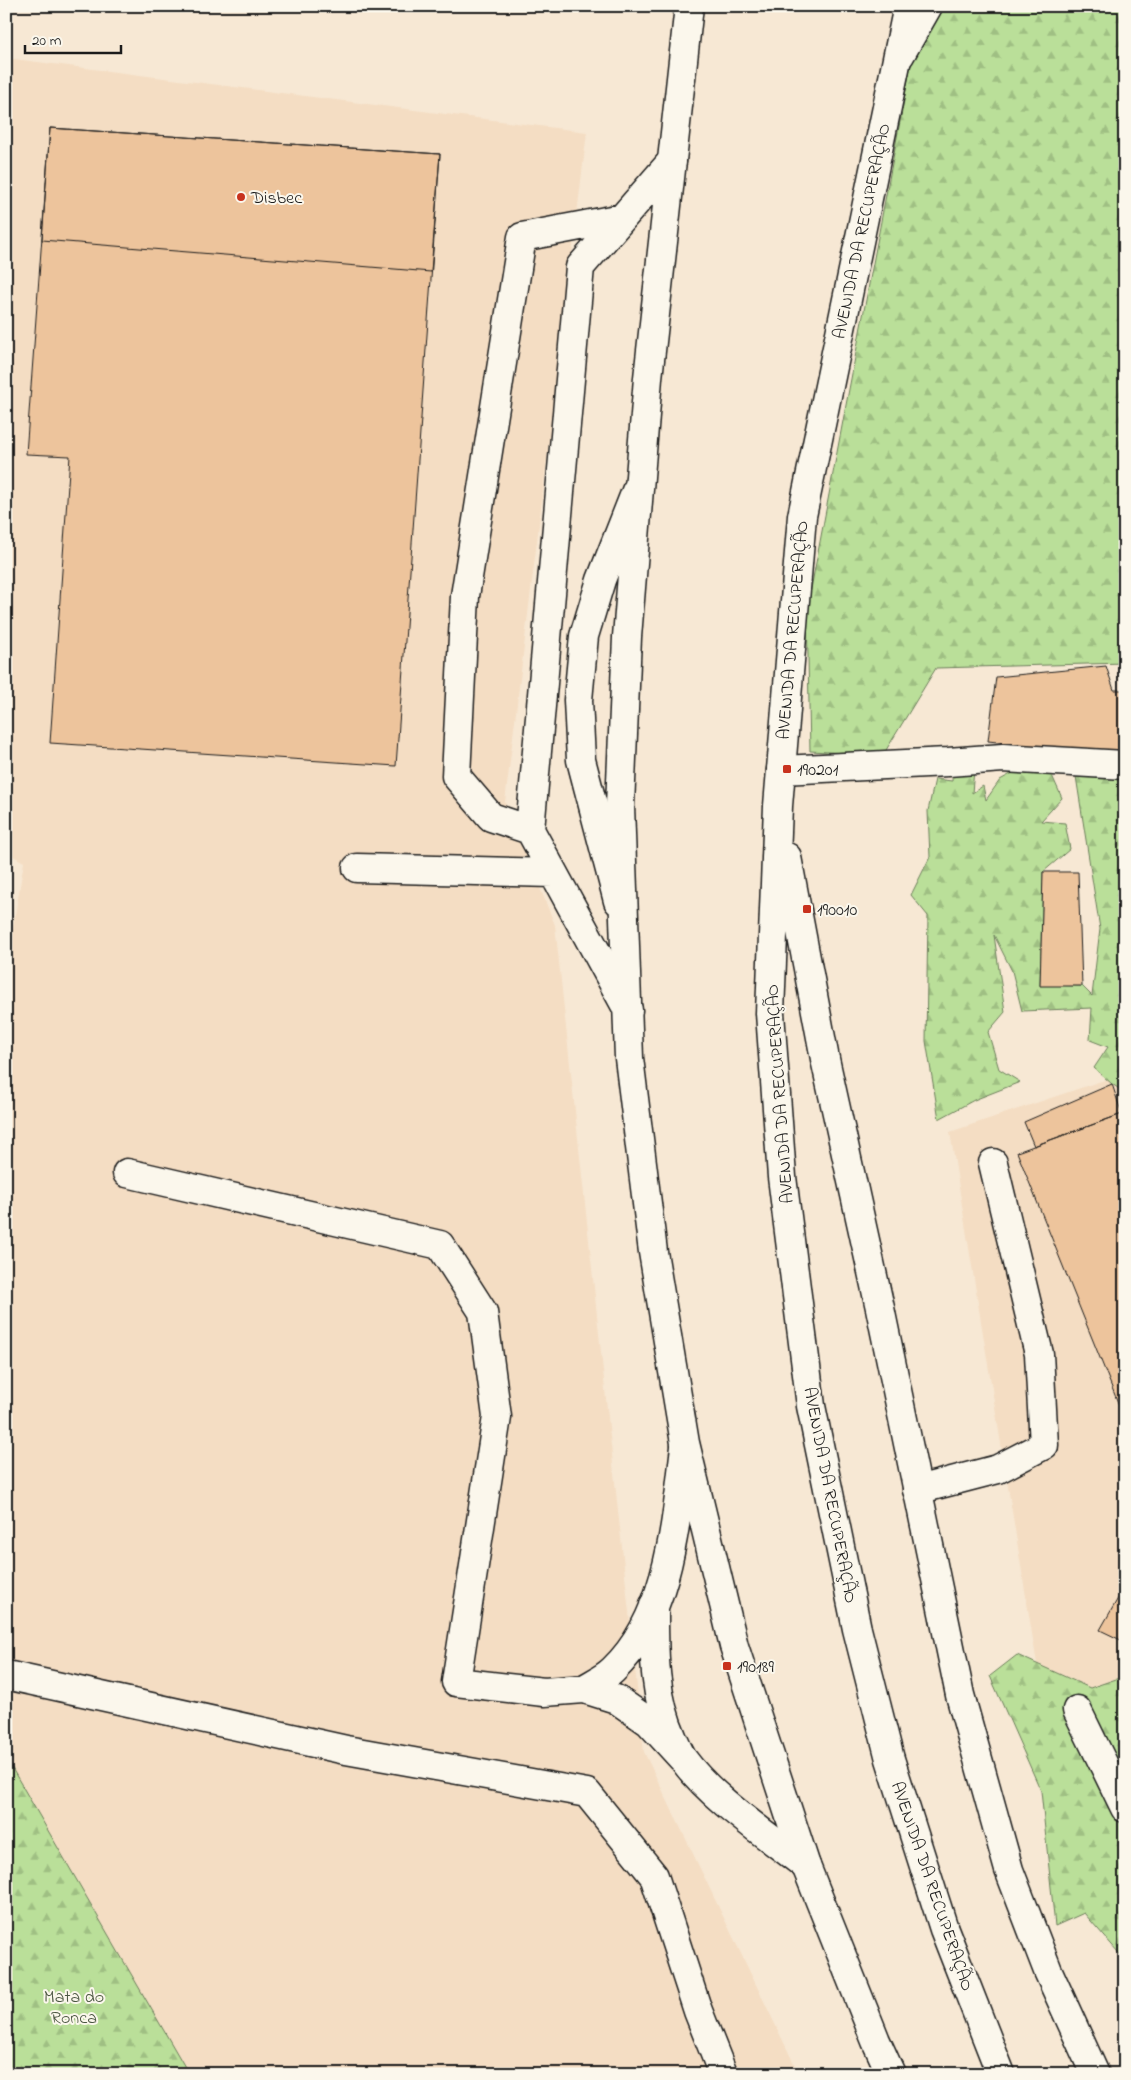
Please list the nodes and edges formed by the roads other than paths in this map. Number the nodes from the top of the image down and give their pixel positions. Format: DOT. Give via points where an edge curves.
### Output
graph roads {
  1 [pos="689,6"];
  2 [pos="908,6"];
  3 [pos="928,6"];
  4 [pos="896,62"];
  5 [pos="672,161"];
  6 [pos="622,218"];
  7 [pos="640,480"];
  8 [pos="1125,764"];
  9 [pos="781,770"];
  10 [pos="778,806"];
  11 [pos="530,830"];
  12 [pos="357,868"];
  13 [pos="553,873"];
  14 [pos="625,928"];
  15 [pos="628,1010"];
  16 [pos="993,1163"];
  17 [pos="127,1173"];
  18 [pos="685,1443"];
  19 [pos="917,1490"];
  20 [pos="654,1604"];
  21 [pos="6,1675"];
  22 [pos="584,1689"];
  23 [pos="1078,1710"];
  24 [pos="682,1758"];
  25 [pos="1125,1808"];
  26 [pos="806,1866"];
  27 [pos="723,2074"];
  28 [pos="891,2074"];
  29 [pos="1001,2074"];
  30 [pos="1095,2074"];
  1 -- 5 [label="main road"];
  2 -- 4 [label="main road, AVENIDA DA RECUPERAÇÃO"];
  3 -- 4 [label="main road"];
  4 -- 9 [label="main road, AVENIDA DA RECUPERAÇÃO" via="802,516"];
  5 -- 6 [label="main road"];
  5 -- 7 [label="main road"];
  6 -- 11 [label="main road" via="580,267"];
  6 -- 11 [label="main road" via="522,237 465,596 456,776 491,817"];
  7 -- 14 [label="main road" via="627,637 620,806"];
  7 -- 14 [label="main road" via="601,580 584,636 578,700 581,760"];
  8 -- 9 [label="main road" via="1003,758"];
  9 -- 10 [label="main road, AVENIDA DA RECUPERAÇÃO"];
  10 -- 19 [label="main road" via="825,1059"];
  10 -- 29 [label="main road, AVENIDA DA RECUPERAÇÃO" via="770,1013 782,1177 812,1406 857,1629 890,1759 944,1929"];
  11 -- 13 [label="main road"];
  12 -- 13 [label="main road"];
  13 -- 15 [label="main road"];
  14 -- 15 [label="main road"];
  15 -- 18 [label="main road" via="629,1058 653,1252"];
  16 -- 19 [label="main road" via="1039,1354 1044,1445 998,1468"];
  17 -- 22 [label="main road" via="440,1245 483,1312 497,1417 456,1682 544,1692"];
  18 -- 20 [label="main road" via="674,1541"];
  18 -- 26 [label="main road" via="734,1646"];
  19 -- 30 [label="main road" via="960,1695 1009,1870 1048,1971"];
  20 -- 22 [label="main road" via="634,1647 612,1672"];
  20 -- 24 [label="main road" via="653,1656 659,1698"];
  21 -- 27 [label="main road" via="346,1750 587,1794 654,1876 698,2011"];
  22 -- 24 [label="main road" via="616,1699 649,1722"];
  23 -- 25 [label="main road"];
  24 -- 26 [label="main road" via="706,1786"];
  26 -- 28 [label="main road"];
}
